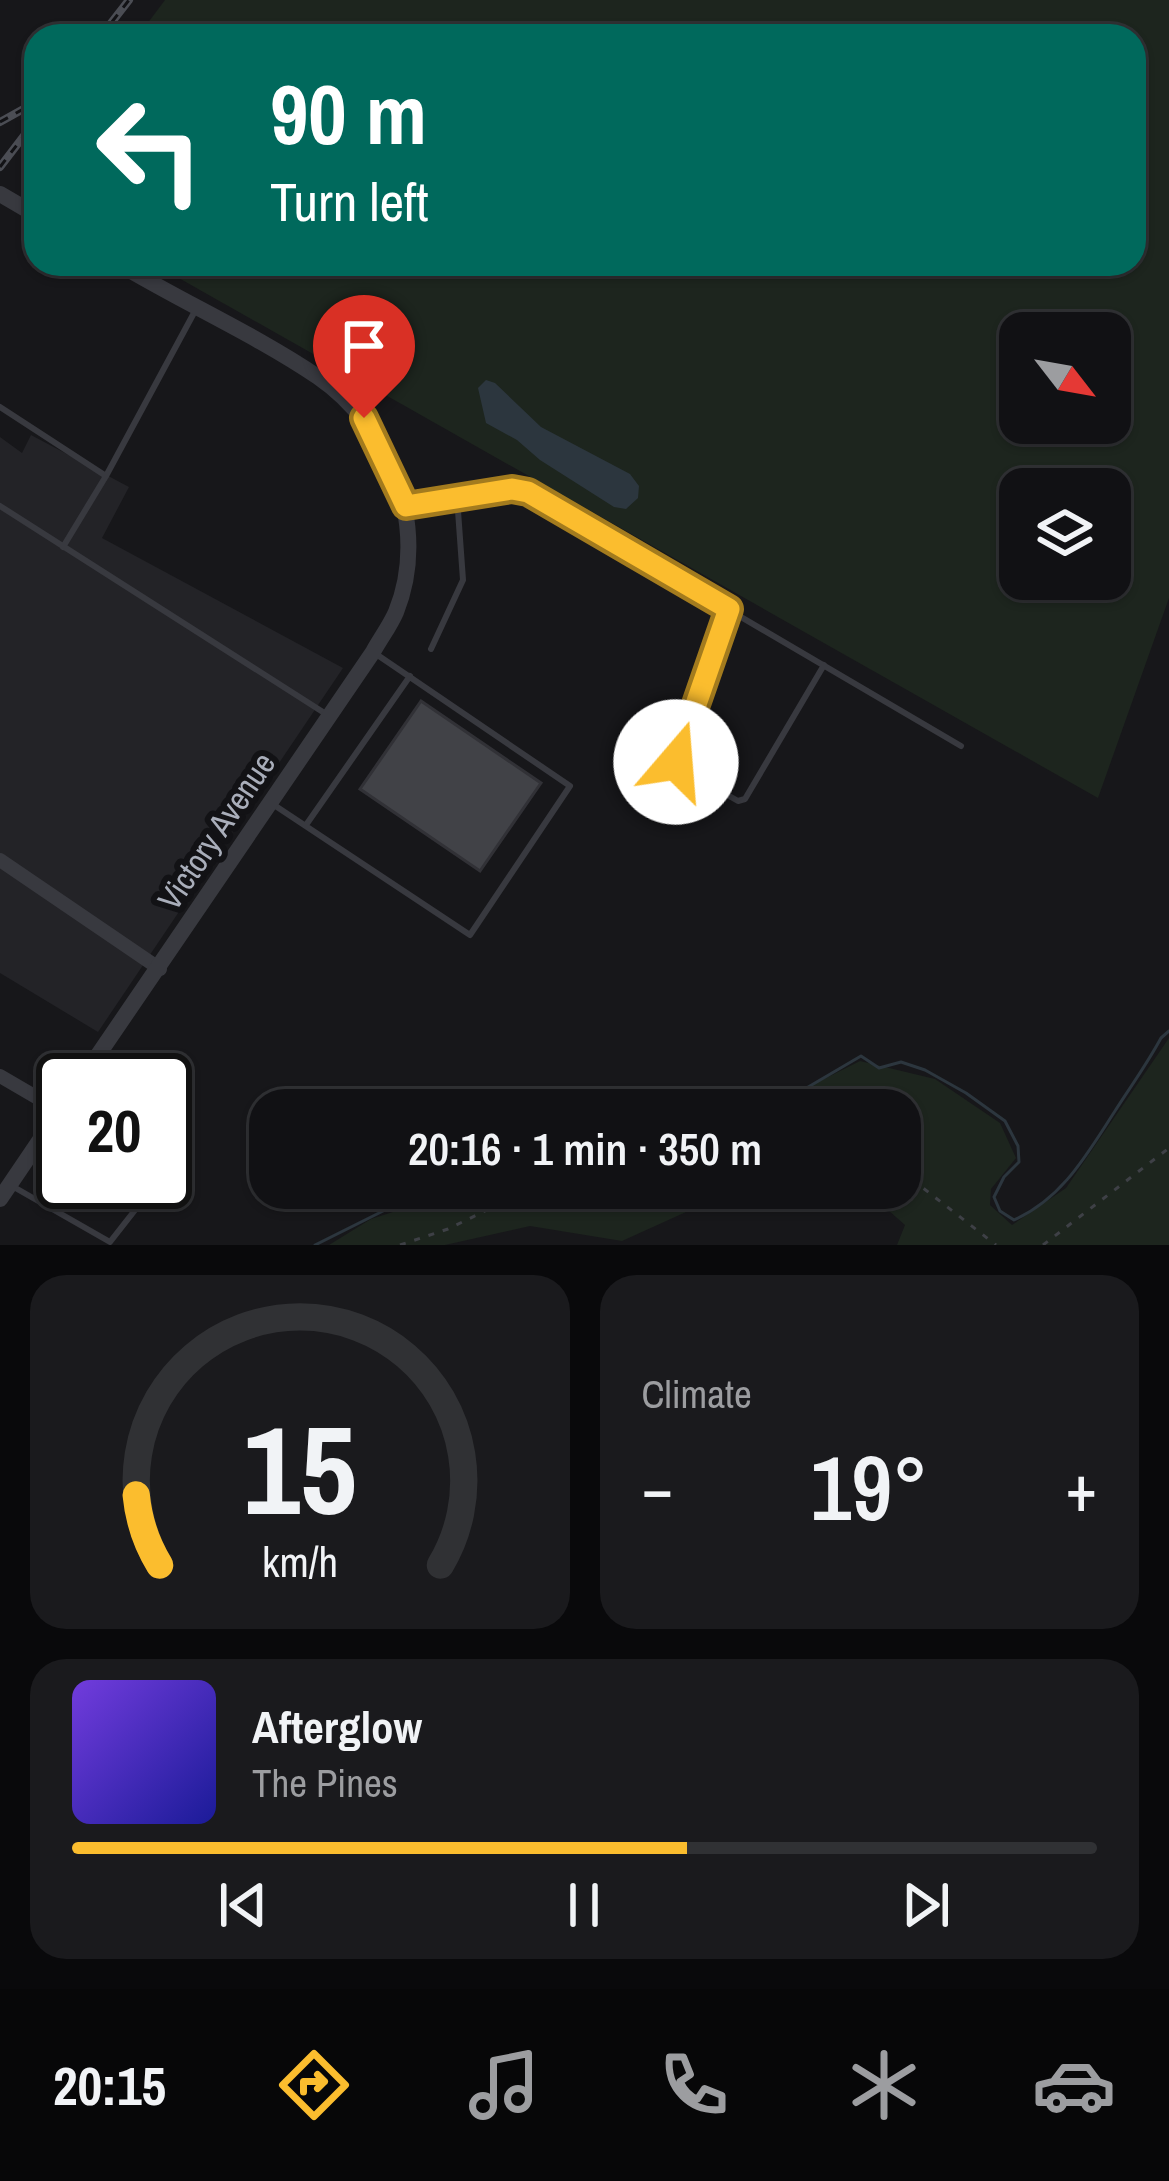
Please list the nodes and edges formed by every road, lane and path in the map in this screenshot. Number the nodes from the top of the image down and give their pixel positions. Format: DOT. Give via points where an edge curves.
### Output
graph roads {
  1 [pos="139,276"];
  2 [pos="196,309"];
  3 [pos="0,407"];
  4 [pos="106,476"];
  5 [pos="457,497"];
  6 [pos="0,506"];
  7 [pos="406,506"];
  8 [pos="63,547"];
  9 [pos="729,609"];
  10 [pos="431,649"];
  11 [pos="373,652"];
  12 [pos="824,665"];
  13 [pos="410,676"];
  14 [pos="329,716"];
  15 [pos="961,746"];
  16 [pos="270,802"];
  17 [pos="306,825"];
  18 [pos="0,860"];
  19 [pos="160,969"];
  20 [pos="100,1053"];
  21 [pos="0,1076"];
  22 [pos="36,1095"];
  23 [pos="36,1143"];
  24 [pos="1169,1148"];
  25 [pos="921,1186"];
  26 [pos="3,1188"];
  27 [pos="36,1205"];
  28 [pos="45,1209"];
  29 [pos="136,1209"];
  30 [pos="489,1209"];
  31 [pos="400,1245"];
  32 [pos="996,1245"];
  33 [pos="1043,1245"];
  1 -- 2 [label="street"];
  2 -- 4 [label="lane"];
  2 -- 7 [label="street" via="320,378 364,418"];
  3 -- 4 [label="lane"];
  4 -- 8 [label="lane"];
  5 -- 7 [label="lane"];
  5 -- 9 [label="lane" via="528,492"];
  5 -- 10 [label="lane" via="463,580"];
  6 -- 8 [label="lane"];
  7 -- 11 [label="street, Victory Avenue" via="408,566 396,612"];
  8 -- 14 [label="lane"];
  9 -- 12 [label="lane"];
  9 -- 12 [label="lane" via="676,762 682,769 745,799"];
  11 -- 13 [label="lane"];
  11 -- 14 [label="street, Victory Avenue"];
  12 -- 15 [label="lane"];
  13 -- 17 [label="lane"];
  13 -- 17 [label="lane" via="570,786 470,934"];
  14 -- 16 [label="street, Victory Avenue"];
  16 -- 17 [label="lane"];
  16 -- 19 [label="street, Victory Avenue"];
  18 -- 19 [label="street"];
  19 -- 20 [label="street, Victory Avenue"];
  21 -- 22 [label="street"];
  23 -- 26 [label="street"];
  24 -- 33 [label="path"];
  25 -- 32 [label="path"];
  26 -- 27 [label="lane"];
  28 -- 29 [label="lane" via="110,1242"];
  30 -- 31 [label="path"];
}
